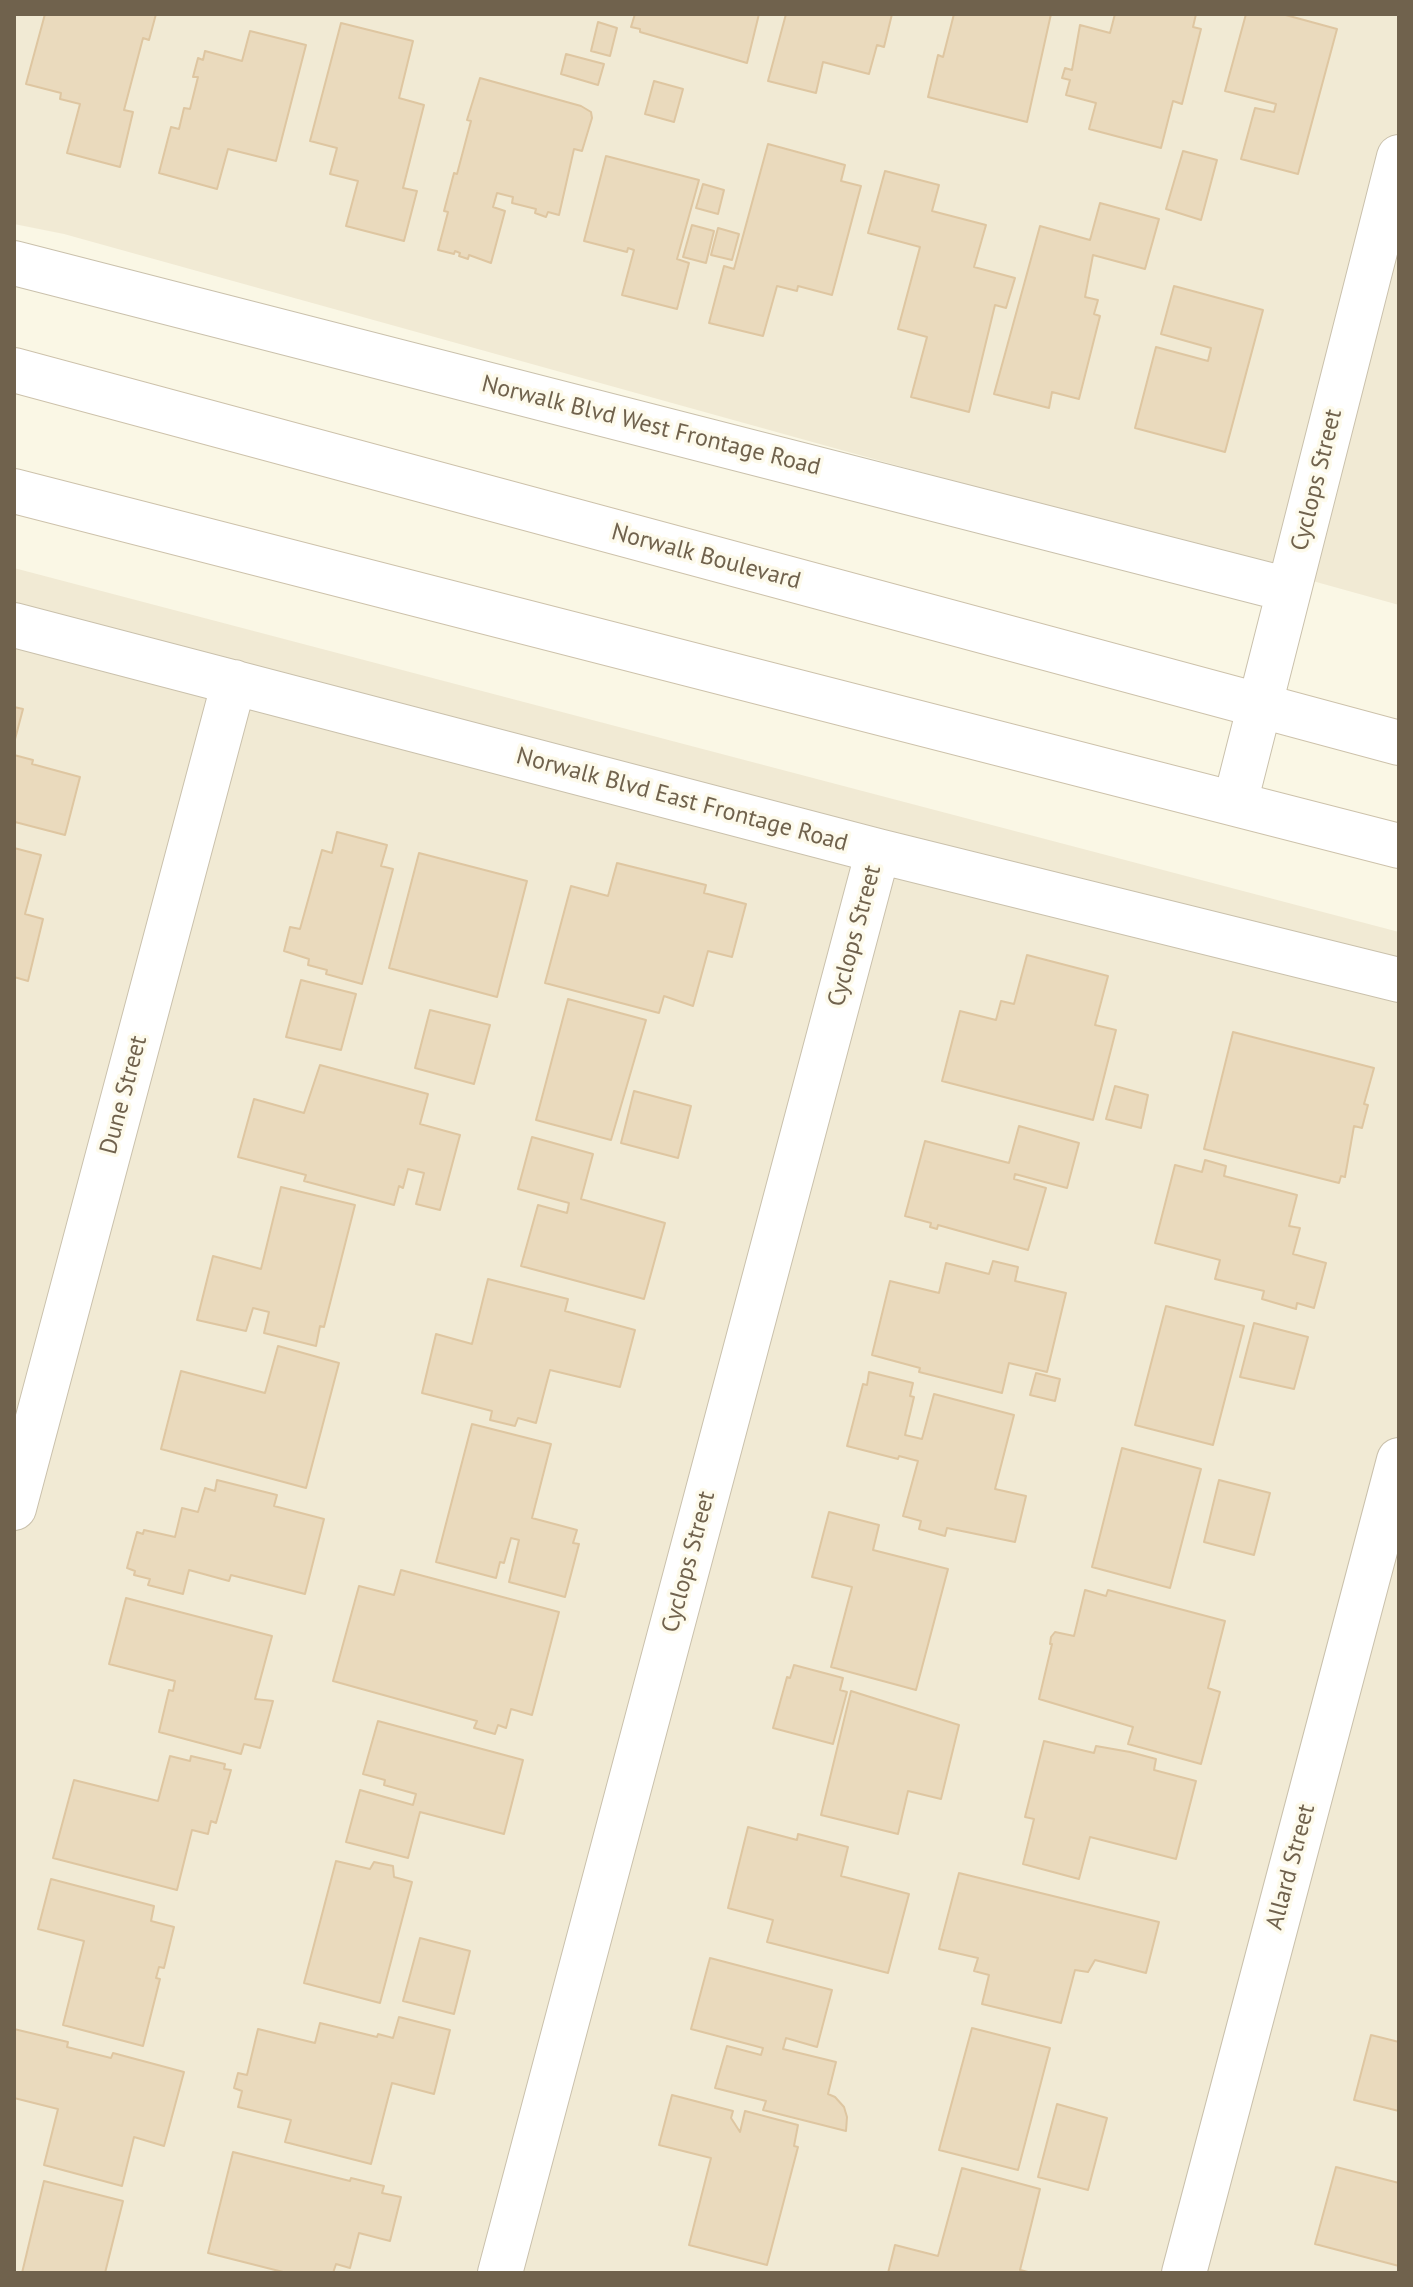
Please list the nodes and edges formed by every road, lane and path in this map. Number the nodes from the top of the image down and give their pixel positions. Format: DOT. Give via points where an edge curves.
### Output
graph roads {
  1 [pos="1399,157"];
  2 [pos="14,263"];
  3 [pos="14,370"];
  4 [pos="14,491"];
  5 [pos="1289,590"];
  6 [pos="14,625"];
  7 [pos="234,682"];
  8 [pos="1260,706"];
  9 [pos="1399,743"];
  10 [pos="1235,803"];
  11 [pos="1399,846"];
  12 [pos="878,851"];
  13 [pos="1399,980"];
  14 [pos="1399,1460"];
  15 [pos="14,1508"];
  16 [pos="500,2273"];
  17 [pos="1184,2273"];
  1 -- 5 [label="street, Cyclops Street"];
  2 -- 5 [label="street, Norwalk Blvd West Frontage Road"];
  3 -- 8 [label="street, Norwalk Boulevard"];
  4 -- 10 [label="street"];
  5 -- 8 [label="street, Cyclops Street"];
  6 -- 7 [label="street, Norwalk Blvd East Frontage Road"];
  7 -- 12 [label="street, Norwalk Blvd East Frontage Road"];
  7 -- 15 [label="street, Dune Street"];
  8 -- 9 [label="street, Norwalk Boulevard"];
  8 -- 10 [label="street, Cyclops Street"];
  10 -- 11 [label="street"];
  12 -- 13 [label="street, Norwalk Blvd East Frontage Road"];
  12 -- 16 [label="street, Cyclops Street"];
  14 -- 17 [label="street, Allard Street"];
}
